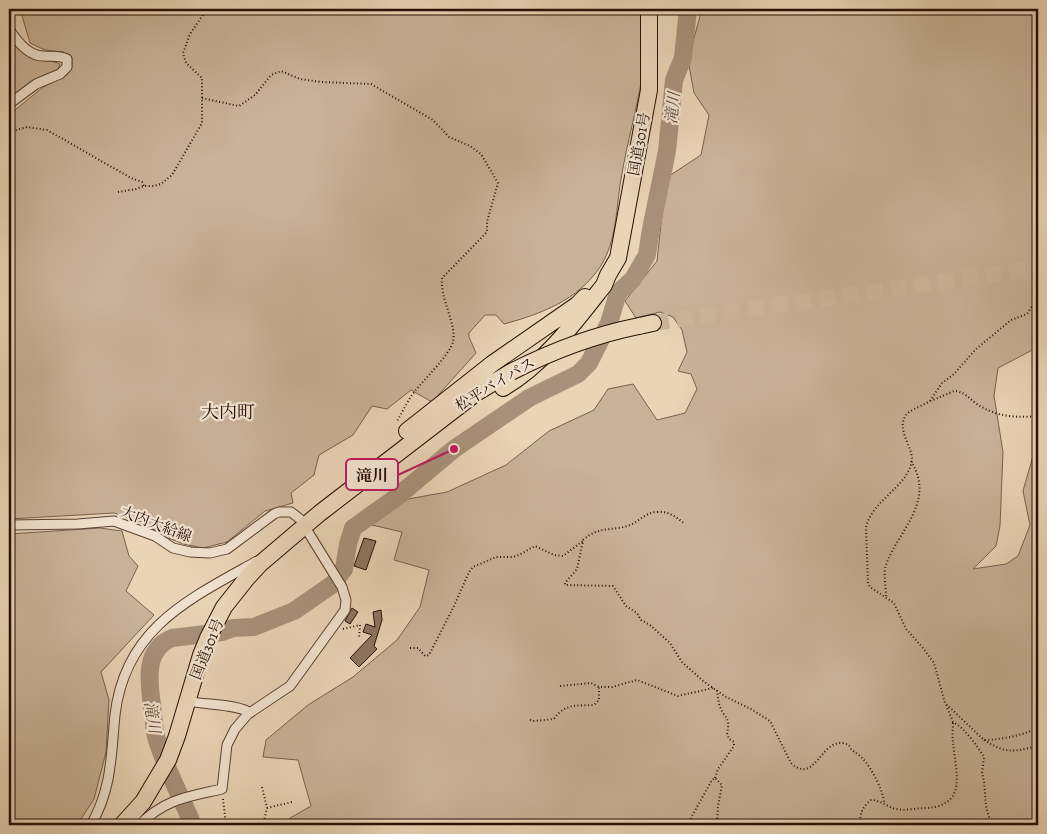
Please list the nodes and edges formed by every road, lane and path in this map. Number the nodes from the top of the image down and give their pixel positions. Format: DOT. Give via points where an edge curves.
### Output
graph roads {
  1 [pos="207,9"];
  2 [pos="649,9"];
  3 [pos="9,29"];
  4 [pos="202,98"];
  5 [pos="9,104"];
  6 [pos="9,132"];
  7 [pos="144,186"];
  8 [pos="118,192"];
  9 [pos="608,275"];
  10 [pos="1038,297"];
  11 [pos="646,324"];
  12 [pos="930,402"];
  13 [pos="1038,416"];
  14 [pos="397,421"];
  15 [pos="911,461"];
  16 [pos="373,472"];
  17 [pos="357,484"];
  18 [pos="685,524"];
  19 [pos="9,525"];
  20 [pos="305,527"];
  21 [pos="583,541"];
  22 [pos="264,560"];
  23 [pos="886,597"];
  24 [pos="334,625"];
  25 [pos="359,639"];
  26 [pos="410,648"];
  27 [pos="560,686"];
  28 [pos="599,687"];
  29 [pos="713,688"];
  30 [pos="717,690"];
  31 [pos="188,701"];
  32 [pos="945,703"];
  33 [pos="250,713"];
  34 [pos="530,720"];
  35 [pos="953,722"];
  36 [pos="1038,728"];
  37 [pos="984,740"];
  38 [pos="1038,746"];
  39 [pos="715,778"];
  40 [pos="262,787"];
  41 [pos="222,789"];
  42 [pos="292,802"];
  43 [pos="884,803"];
  44 [pos="267,808"];
  45 [pos="91,825"];
  46 [pos="122,825"];
  47 [pos="139,825"];
  48 [pos="226,825"];
  49 [pos="263,825"];
  50 [pos="687,825"];
  51 [pos="717,825"];
  52 [pos="859,825"];
  53 [pos="984,825"];
  1 -- 4 [label="path" via="190,34 183,53 186,63 202,78"];
  2 -- 9 [label="highway, 国道301号" via="649,90 618,258"];
  3 -- 5 [label="street" via="24,48 40,56 67,59 67,67"];
  4 -- 7 [label="path" via="202,124 172,176 161,184"];
  4 -- 14 [label="path" via="239,106 255,95 271,75 281,71 300,79 371,84 433,120 449,137 481,154 498,183 487,232 442,278 442,294 453,342"];
  6 -- 7 [label="path" via="27,127 47,130"];
  7 -- 8 [label="path"];
  9 -- 16 [label="highway" via="604,285 552,348 524,374 390,471"];
  9 -- 17 [label="highway" via="577,305 492,364 390,446 366,467"];
  10 -- 12 [label="path" via="1027,314 1011,320 975,350 942,383"];
  11 -- 16 [label="highway, 松平バイパス, bridge" via="569,345 511,372 476,393"];
  12 -- 13 [label="path" via="959,390 980,406 1001,415"];
  12 -- 15 [label="path" via="909,412 904,419 903,434"];
  15 -- 23 [label="path" via="920,485 917,502 915,512 885,566"];
  15 -- 23 [label="path" via="904,477 867,520 868,583 874,591"];
  16 -- 17 [label="highway, 松平バイパス"];
  17 -- 20 [label="highway, 国道301号"];
  18 -- 21 [label="path" via="668,513 648,513 630,525 600,530"];
  19 -- 20 [label="street, 大内大給線" via="114,520 155,536 172,548 210,553 228,549 279,512 291,512"];
  20 -- 22 [label="highway, 国道301号"];
  20 -- 24 [label="street, 大内大給線" via="342,587 346,600 345,610"];
  21 -- 26 [label="path" via="563,556 554,556 535,546 512,557 496,557 473,567 429,654 425,656 418,648"];
  21 -- 29 [label="path" via="577,569 565,585 613,586 629,609 670,643 682,662"];
  22 -- 31 [label="highway, 国道301号" via="234,593 216,622 201,655"];
  22 -- 45 [label="street" via="194,597 167,616 143,641 120,689 110,774 100,810"];
  23 -- 32 [label="path" via="894,603 906,629 934,663"];
  24 -- 25 [label="path" via="344,629 360,626"];
  24 -- 33 [label="street" via="290,686"];
  27 -- 28 [label="path" via="591,683"];
  28 -- 29 [label="path" via="637,680 678,696"];
  28 -- 34 [label="path" via="599,700 594,705 567,706 554,719"];
  29 -- 30 [label="path"];
  30 -- 39 [label="path" via="720,707 729,724 727,733 734,746"];
  30 -- 43 [label="path" via="770,722 796,768 813,766 836,742 849,745 870,767"];
  31 -- 33 [label="street" via="238,707"];
  31 -- 46 [label="highway, 国道301号" via="178,736 158,778 143,802"];
  32 -- 35 [label="path"];
  32 -- 37 [label="path"];
  33 -- 41 [label="street" via="236,728 227,745"];
  35 -- 43 [label="path" via="957,783 951,800 933,807 904,809 895,809"];
  35 -- 53 [label="path" via="961,726 984,757 982,773 989,817"];
  36 -- 37 [label="path" via="1005,740"];
  37 -- 38 [label="path" via="1007,752"];
  39 -- 50 [label="path"];
  39 -- 51 [label="path" via="722,785"];
  40 -- 44 [label="path"];
  41 -- 47 [label="street" via="174,801 152,812"];
  41 -- 48 [label="path"];
  42 -- 44 [label="path"];
  43 -- 52 [label="path" via="871,800 863,806"];
  44 -- 49 [label="path"];
}
